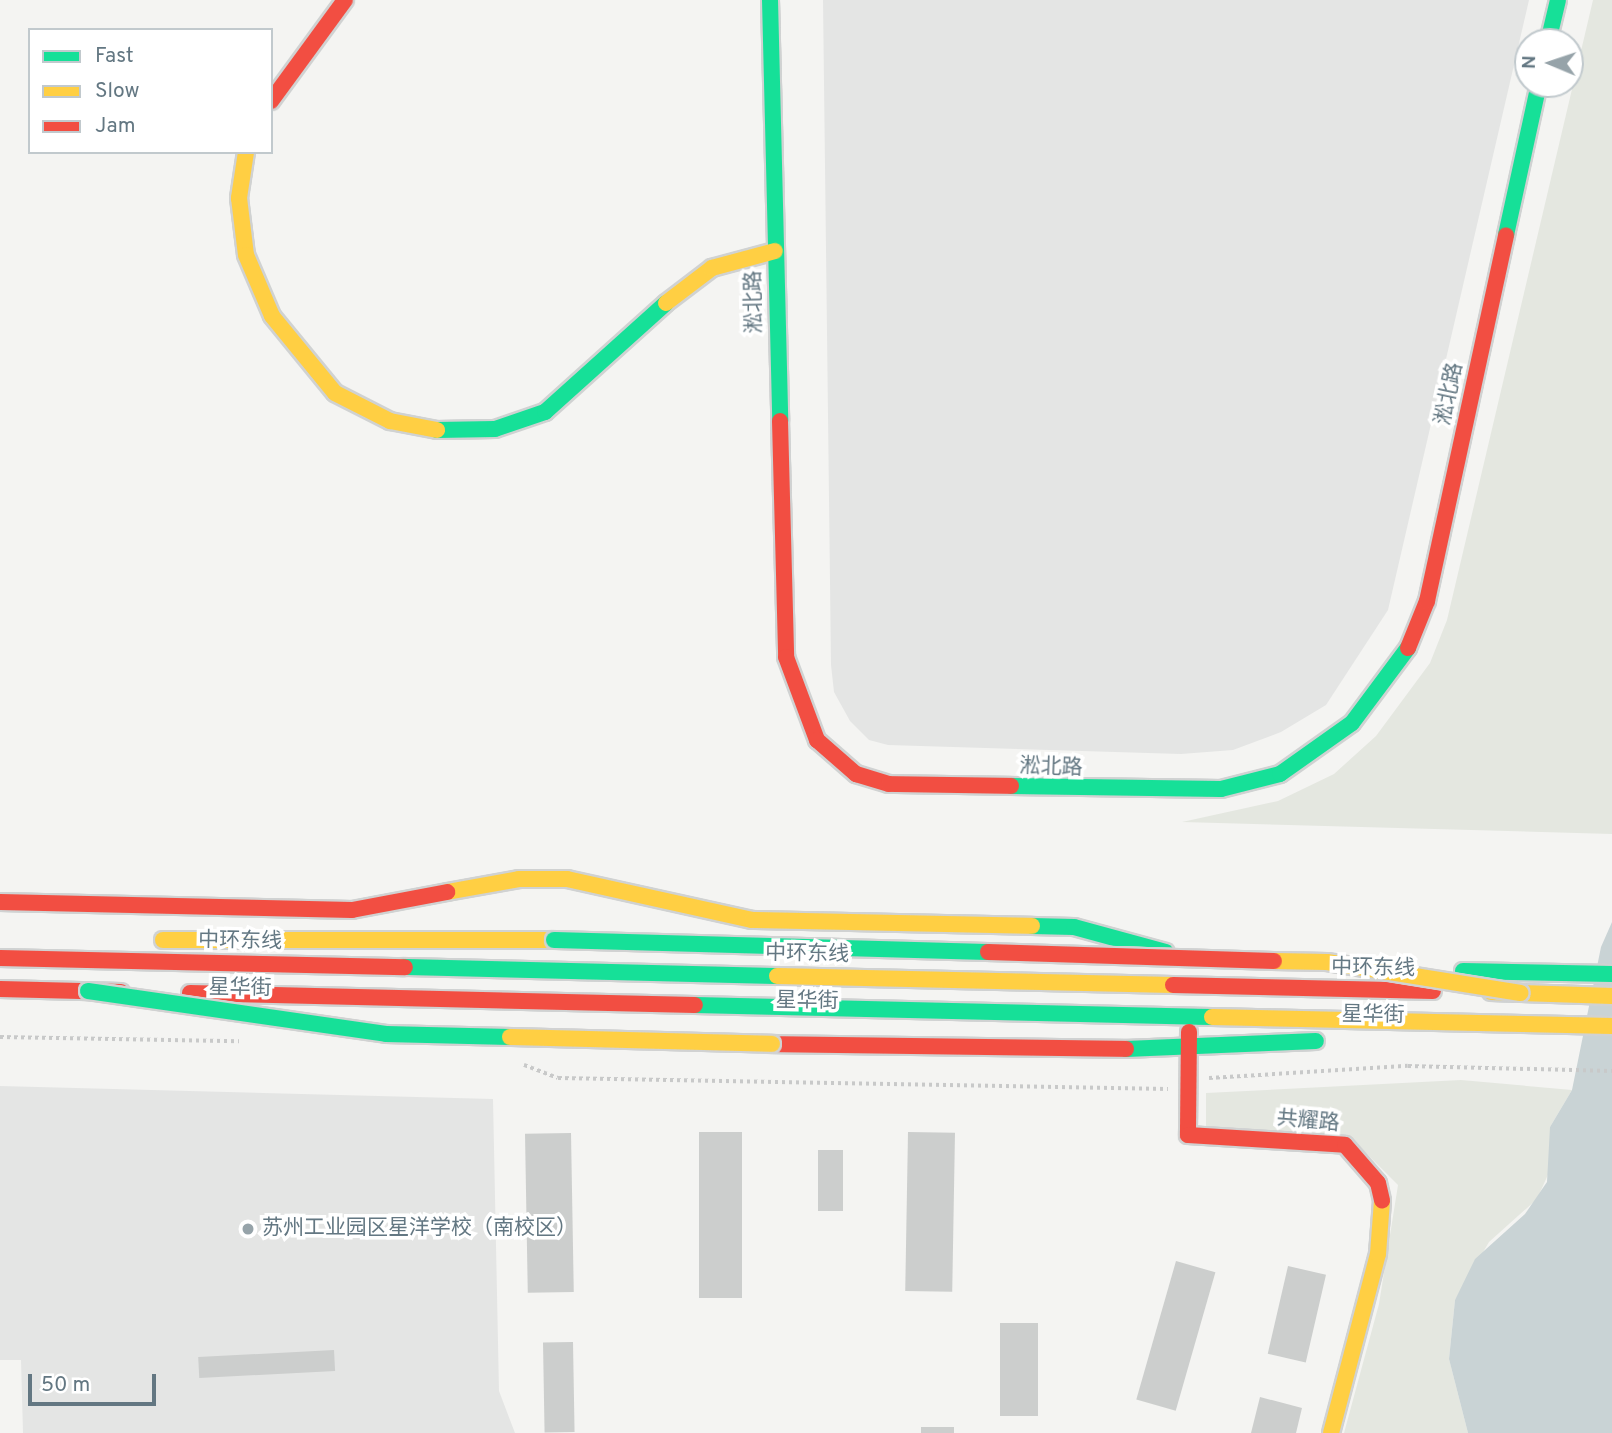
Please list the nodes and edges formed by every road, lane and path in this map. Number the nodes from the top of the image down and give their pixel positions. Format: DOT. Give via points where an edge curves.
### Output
graph roads {
  1 [pos="345,0"];
  2 [pos="770,0"];
  3 [pos="1558,0"];
  4 [pos="1551,28"];
  5 [pos="273,98"];
  6 [pos="1536,98"];
  7 [pos="246,154"];
  8 [pos="775,251"];
  9 [pos="0,902"];
  10 [pos="150,940"];
  11 [pos="0,941"];
  12 [pos="124,942"];
  13 [pos="85,944"];
  14 [pos="0,958"];
  15 [pos="1207,966"];
  16 [pos="1612,974"];
  17 [pos="0,989"];
  18 [pos="88,991"];
  19 [pos="1521,993"];
  20 [pos="1612,996"];
  21 [pos="0,1004"];
  22 [pos="1612,1026"];
  23 [pos="1188,1040"];
  24 [pos="1612,1043"];
  25 [pos="1576,1070"];
  26 [pos="1612,1071"];
  27 [pos="1331,1433"];
  1 -- 5 [label="main road"];
  2 -- 8 [label="main road, 淞北路"];
  3 -- 4 [label="main road"];
  6 -- 8 [label="main road, 淞北路" via="1419,628 1375,698 1322,748 1280,774 1221,789 889,783 856,774 817,740 786,657"];
  7 -- 8 [label="main road" via="239,198 246,255 272,316 335,393 390,421 446,432 495,429 545,412 592,376 685,284 712,268"];
  9 -- 15 [label="main road" via="352,910 519,879 567,879 752,920 1095,929"];
  10 -- 19 [label="main road, bridge" via="554,940 1327,962"];
  11 -- 13 [label="main road, 星华街"];
  12 -- 13 [label="main road"];
  13 -- 15 [label="main road, 星华街"];
  14 -- 19 [label="main road, 中环东线, bridge"];
  15 -- 16 [label="main road, 星华街"];
  17 -- 18 [label="main road"];
  18 -- 22 [label="main road, bridge"];
  18 -- 23 [label="main road, bridge" via="386,1034 1055,1052"];
  19 -- 20 [label="main road, 中环东线"];
  21 -- 23 [label="main road, 星华街"];
  23 -- 24 [label="main road, 星华街" via="1376,1037"];
  23 -- 27 [label="main road, 共耀路" via="1188,1135 1345,1145 1378,1183 1384,1207 1378,1254"];
  25 -- 26 [label="path"];
}
